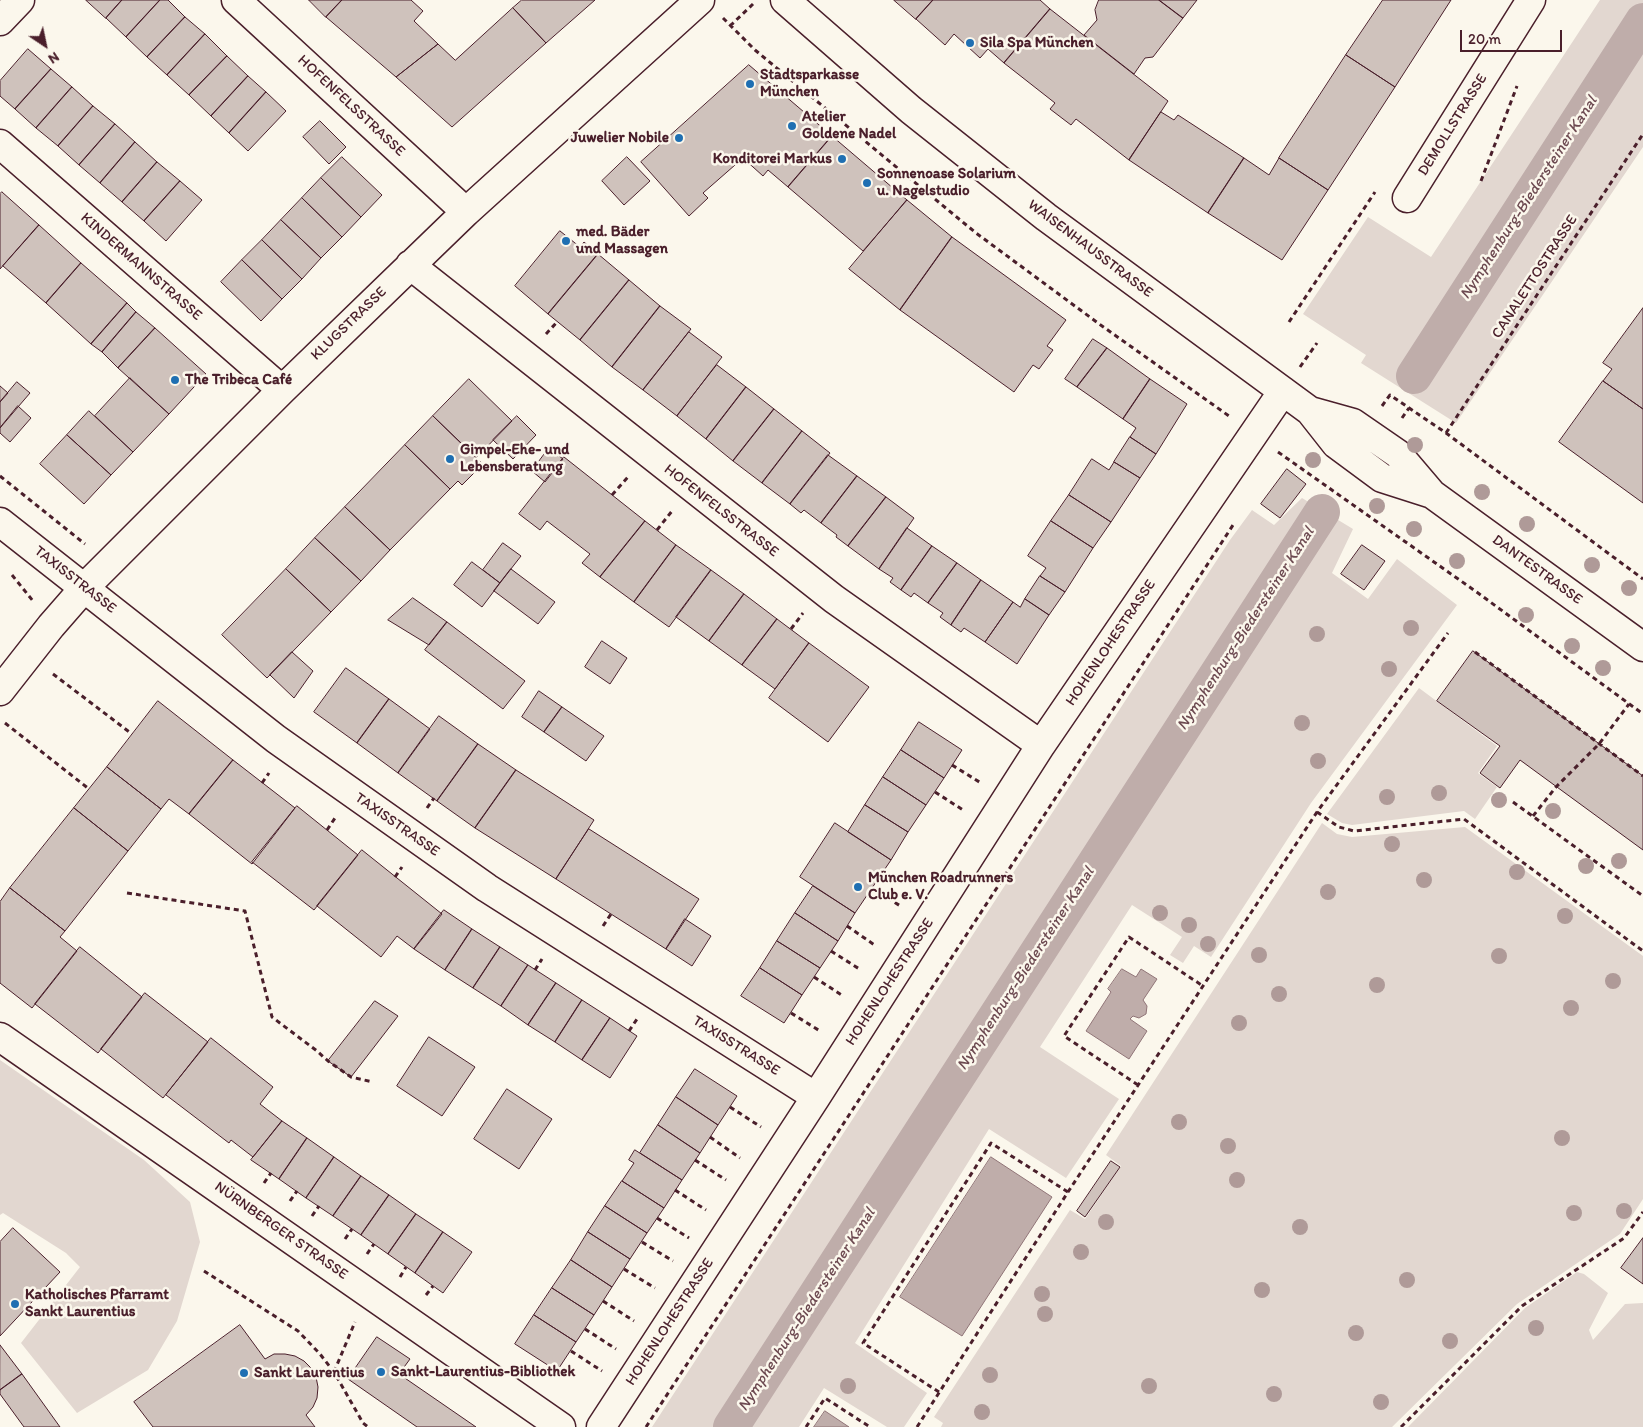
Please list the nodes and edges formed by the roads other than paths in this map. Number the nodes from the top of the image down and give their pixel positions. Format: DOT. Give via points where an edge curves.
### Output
graph roads {
  1 [pos="20,0"];
  2 [pos="236,0"];
  3 [pos="785,0"];
  4 [pos="1531,0"];
  5 [pos="709,6"];
  6 [pos="0,21"];
  7 [pos="0,144"];
  8 [pos="1407,198"];
  9 [pos="466,212"];
  10 [pos="410,265"];
  11 [pos="282,390"];
  12 [pos="1282,391"];
  13 [pos="1310,411"];
  14 [pos="0,522"];
  15 [pos="85,587"];
  16 [pos="1643,646"];
  17 [pos="0,691"];
  18 [pos="1041,745"];
  19 [pos="0,1036"];
  20 [pos="816,1097"];
  21 [pos="562,1427"];
  22 [pos="602,1427"];
  1 -- 6 [label="street"];
  2 -- 9 [label="street, HOFENFELSSTRASSE"];
  3 -- 12 [label="street, WAISENHAUSSTRASSE" via="911,110 1046,217"];
  4 -- 8 [label="street, DEMOLLSTRASSE"];
  5 -- 9 [label="street, KLUGSTRASSE"];
  7 -- 11 [label="street, KINDERMANNSTRASSE"];
  9 -- 10 [label="street, KLUGSTRASSE"];
  10 -- 11 [label="street, KLUGSTRASSE"];
  10 -- 18 [label="street, HOFENFELSSTRASSE" via="828,594"];
  11 -- 15 [label="street, KLUGSTRASSE"];
  12 -- 13 [label="street, WAISENHAUSSTRASSE"];
  12 -- 18 [label="street, HOHENLOHESTRASSE"];
  13 -- 16 [label="street, DANTESTRASSE" via="1352,423 1364,430 1398,454 1432,494"];
  14 -- 15 [label="street, TAXISSTRASSE"];
  15 -- 17 [label="street, KLUGSTRASSE"];
  15 -- 20 [label="street, TAXISSTRASSE" via="276,739 487,888"];
  18 -- 20 [label="street, HOHENLOHESTRASSE"];
  19 -- 21 [label="street, NÜRNBERGER STRASSE"];
  20 -- 22 [label="street, HOHENLOHESTRASSE"];
}
